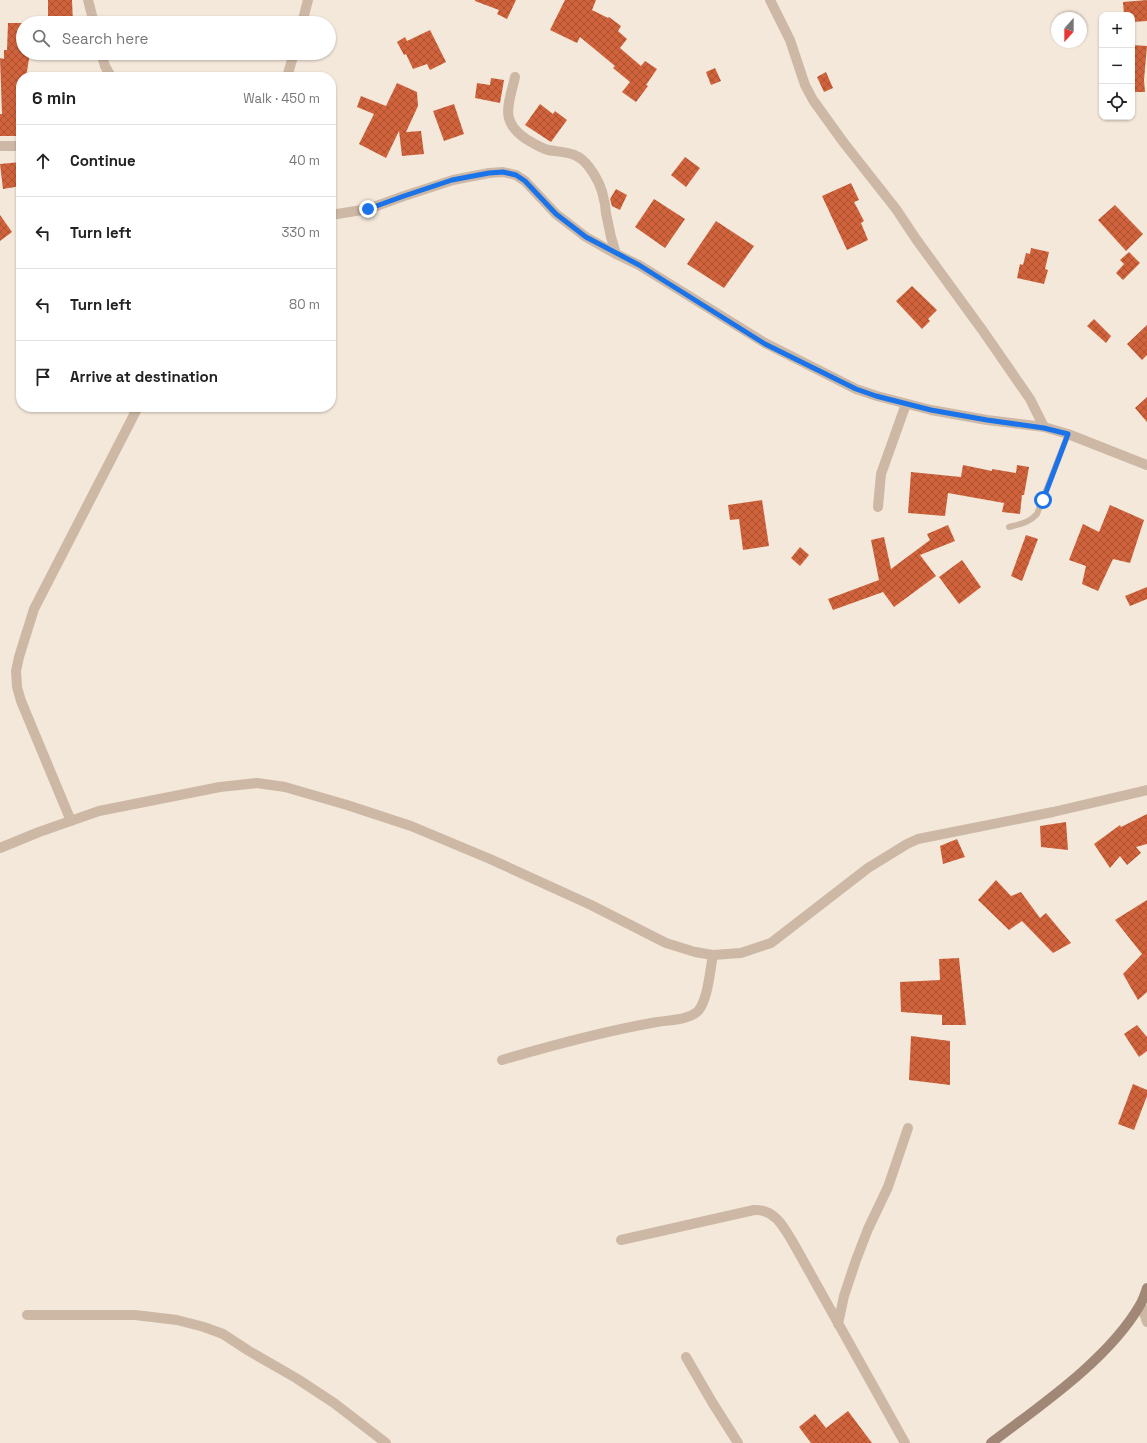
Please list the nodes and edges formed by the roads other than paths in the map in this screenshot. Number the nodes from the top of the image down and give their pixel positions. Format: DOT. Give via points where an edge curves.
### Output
graph roads {
  1 [pos="88,0"];
  2 [pos="308,0"];
  3 [pos="770,0"];
  4 [pos="92,16"];
  5 [pos="304,16"];
  6 [pos="103,60"];
  7 [pos="292,60"];
  8 [pos="108,72"];
  9 [pos="288,72"];
  10 [pos="515,77"];
  11 [pos="0,146"];
  12 [pos="16,146"];
  13 [pos="336,214"];
  14 [pos="616,254"];
  15 [pos="906,404"];
  16 [pos="135,412"];
  17 [pos="1044,428"];
  18 [pos="1068,434"];
  19 [pos="1147,465"];
  20 [pos="878,507"];
  21 [pos="1010,527"];
  22 [pos="1147,790"];
  23 [pos="71,821"];
  24 [pos="0,848"];
  25 [pos="713,955"];
  26 [pos="502,1060"];
  27 [pos="908,1128"];
  28 [pos="621,1240"];
  29 [pos="1147,1288"];
  30 [pos="1141,1304"];
  31 [pos="27,1316"];
  32 [pos="1147,1322"];
  33 [pos="838,1324"];
  34 [pos="686,1357"];
  35 [pos="386,1443"];
  36 [pos="738,1443"];
  37 [pos="905,1443"];
  38 [pos="991,1443"];
  1 -- 4 [label="street"];
  2 -- 5 [label="street"];
  3 -- 17 [label="street" via="790,40 805,85 814,100 984,331 1030,400"];
  6 -- 8 [label="street"];
  7 -- 9 [label="street"];
  10 -- 14 [label="street" via="508,107 510,124 514,130 534,144 570,153 588,166 596,177 604,200"];
  11 -- 12 [label="street"];
  13 -- 14 [label="street" via="368,209 452,180 503,172 516,175 525,181 573,228"];
  14 -- 15 [label="street" via="639,265 772,347 856,389"];
  15 -- 17 [label="street"];
  15 -- 20 [label="street" via="881,474"];
  16 -- 23 [label="street" via="34,609 16,671 21,701"];
  17 -- 18 [label="street"];
  18 -- 19 [label="street"];
  18 -- 21 [label="lane" via="1038,514 1025,524"];
  22 -- 25 [label="street" via="1054,812 918,839 868,868 771,943 740,953"];
  23 -- 24 [label="street"];
  23 -- 25 [label="street" via="99,811 220,787 257,783 285,787 411,826 591,905 666,943"];
  25 -- 26 [label="street" via="706,993 697,1012 686,1017 568,1041"];
  27 -- 33 [label="street" via="888,1187 856,1260"];
  28 -- 33 [label="street" via="754,1210 769,1212 783,1226"];
  29 -- 30 [label="main road"];
  30 -- 32 [label="street"];
  30 -- 38 [label="main road" via="1114,1340 1094,1360"];
  31 -- 35 [label="street" via="135,1315 177,1320 204,1327 223,1334 296,1378"];
  33 -- 37 [label="street"];
  34 -- 36 [label="street"];
}
